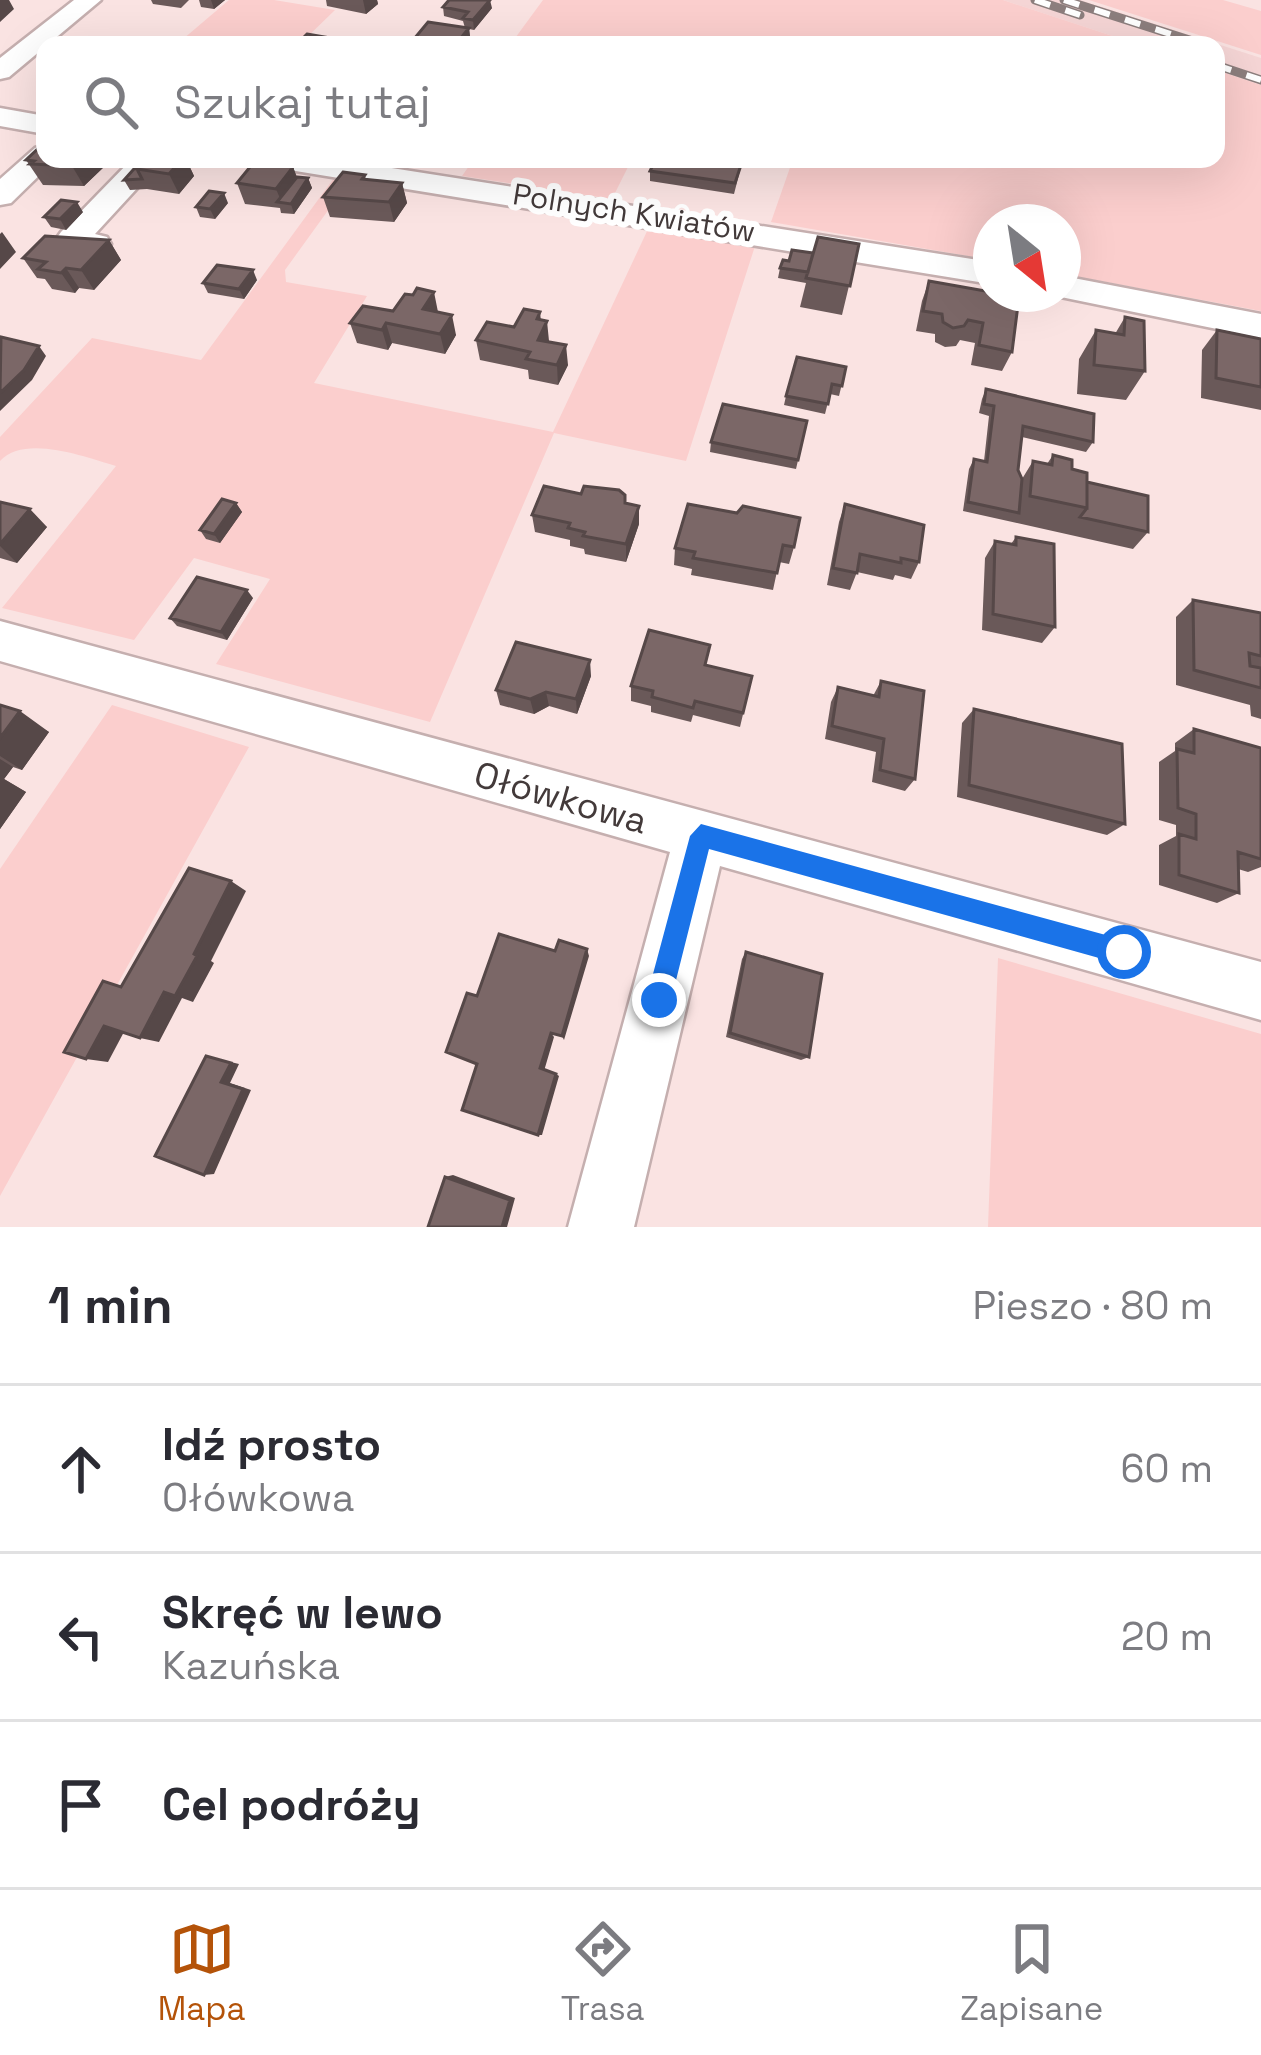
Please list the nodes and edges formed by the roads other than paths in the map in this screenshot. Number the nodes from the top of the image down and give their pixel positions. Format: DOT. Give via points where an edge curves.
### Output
graph roads {
  1 [pos="89,0"];
  2 [pos="44,36"];
  3 [pos="36,42"];
  4 [pos="0,71"];
  5 [pos="0,117"];
  6 [pos="36,123"];
  7 [pos="36,162"];
  8 [pos="140,168"];
  9 [pos="334,168"];
  10 [pos="0,196"];
  11 [pos="95,244"];
  12 [pos="973,269"];
  13 [pos="1081,291"];
  14 [pos="1261,326"];
  15 [pos="0,641"];
  16 [pos="701,836"];
  17 [pos="1261,991"];
  18 [pos="601,1227"];
  1 -- 2 [label="street"];
  3 -- 4 [label="street"];
  5 -- 6 [label="street"];
  7 -- 10 [label="street"];
  8 -- 11 [label="street" via="72,239"];
  9 -- 12 [label="street, Polnych Kwiatów"];
  13 -- 14 [label="street"];
  15 -- 16 [label="street, Ołówkowa"];
  16 -- 17 [label="street, Ołówkowa"];
  16 -- 18 [label="street"];
}
